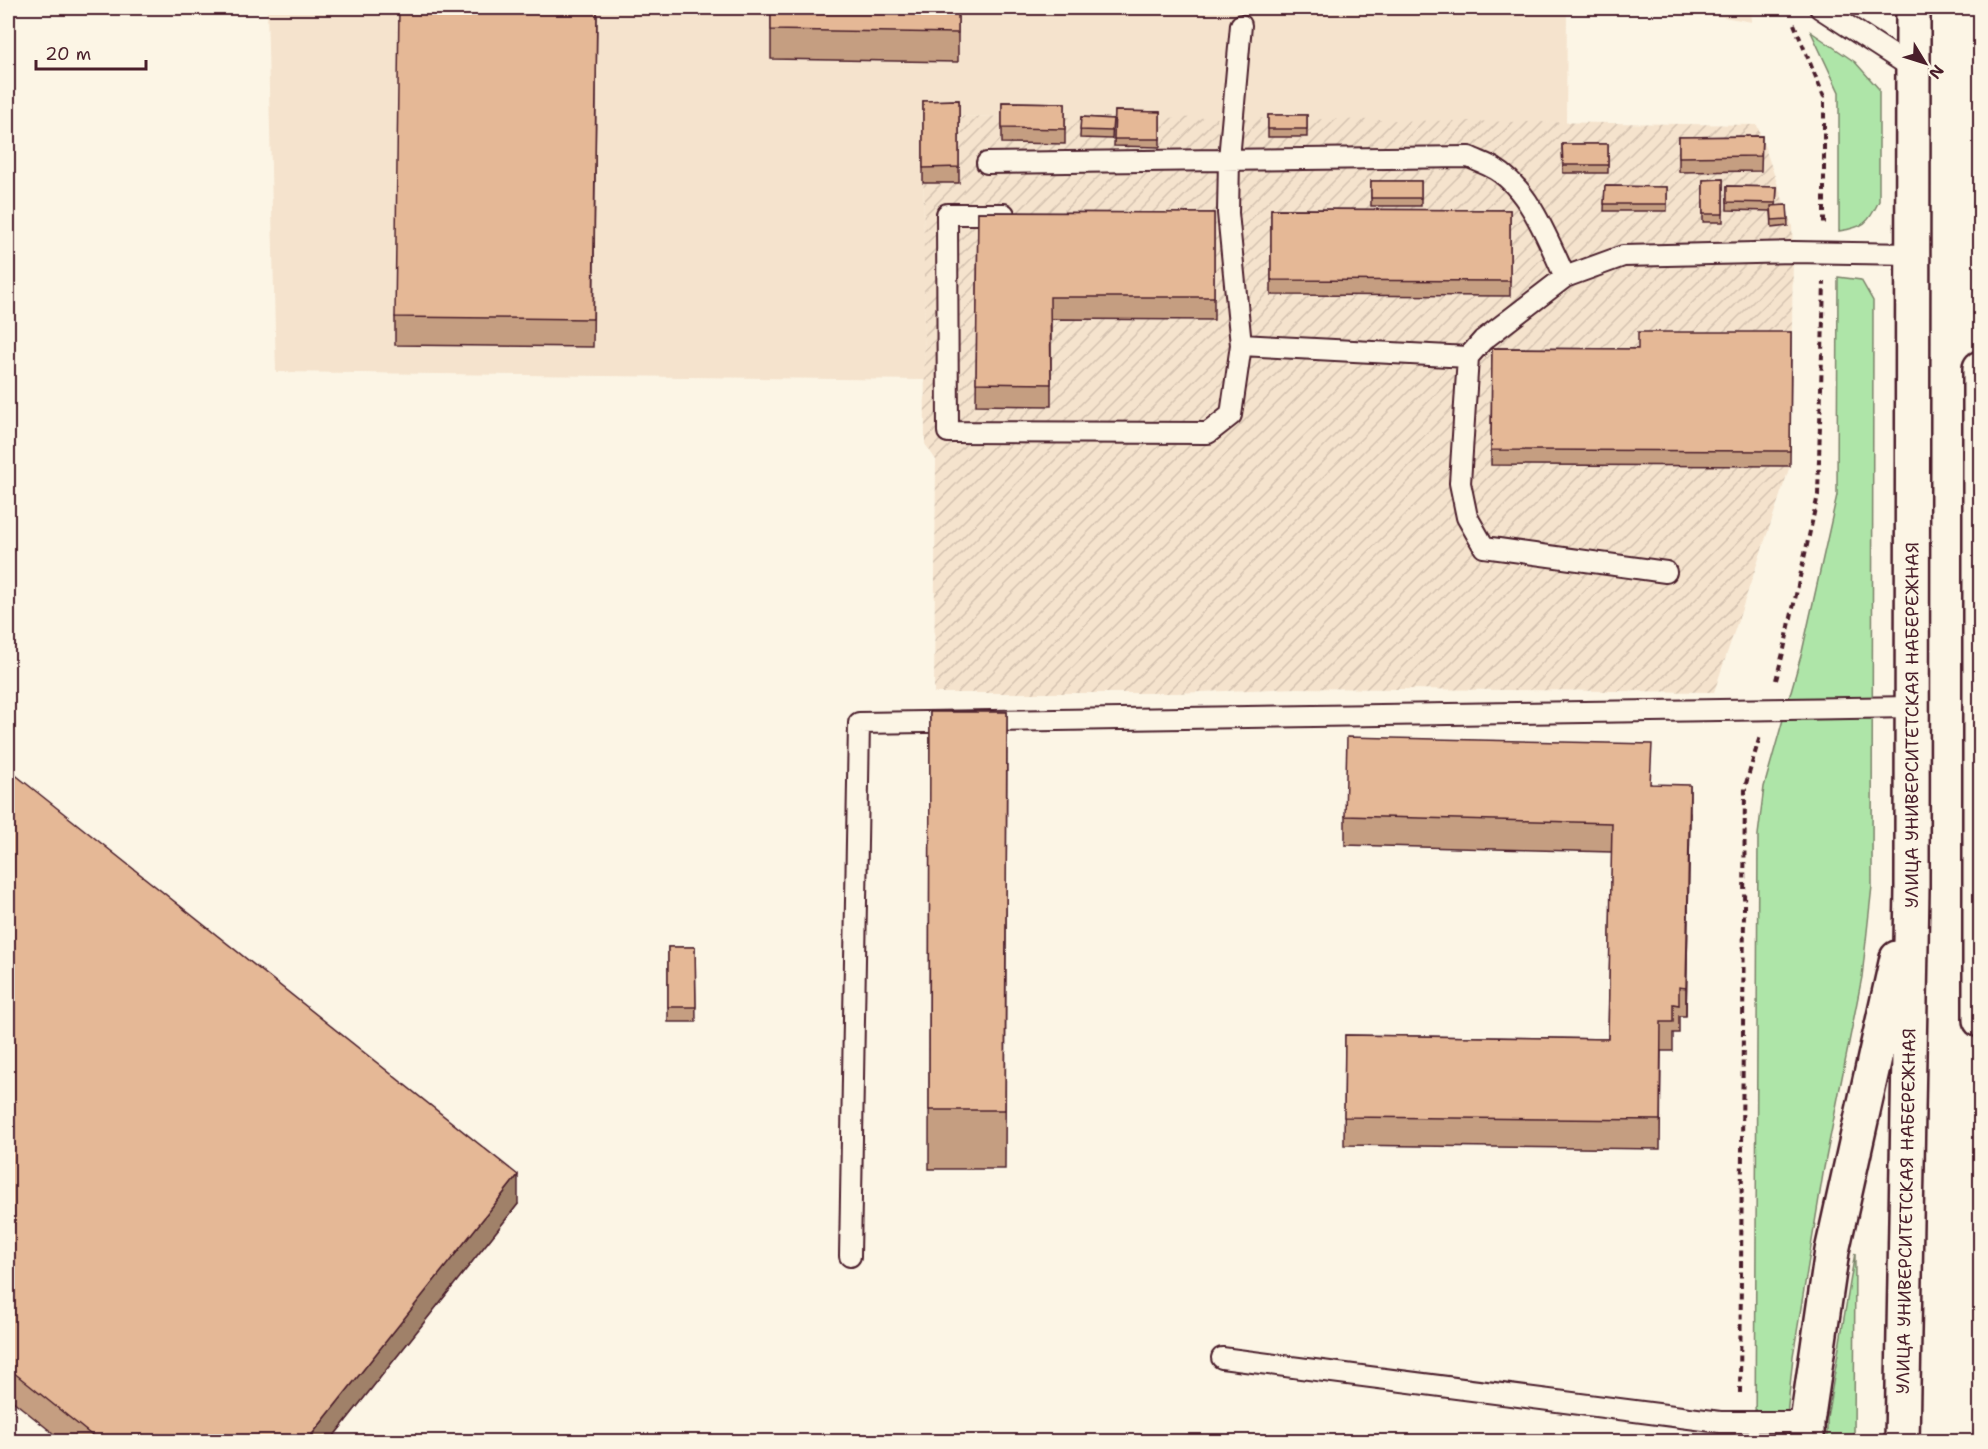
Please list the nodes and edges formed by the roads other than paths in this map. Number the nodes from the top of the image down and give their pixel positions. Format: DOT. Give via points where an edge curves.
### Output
graph roads {
  1 [pos="1820,8"];
  2 [pos="1913,8"];
  3 [pos="1241,26"];
  4 [pos="1914,69"];
  5 [pos="1229,159"];
  6 [pos="987,163"];
  7 [pos="1205,213"];
  8 [pos="1228,213"];
  9 [pos="1017,214"];
  10 [pos="1912,254"];
  11 [pos="1565,277"];
  12 [pos="1241,345"];
  13 [pos="1468,357"];
  14 [pos="1980,368"];
  15 [pos="1666,572"];
  16 [pos="1912,707"];
  17 [pos="1912,889"];
  18 [pos="1980,919"];
  19 [pos="1980,1020"];
  20 [pos="850,1256"];
  21 [pos="1222,1358"];
  22 [pos="1807,1432"];
  23 [pos="1902,1442"];
  1 -- 4 [label="lane"];
  2 -- 4 [label="main road, УЛИЦА УНИВЕРСИТЕТСКАЯ НАБЕРЕЖНАЯ"];
  3 -- 5 [label="lane"];
  4 -- 10 [label="main road, УЛИЦА УНИВЕРСИТЕТСКАЯ НАБЕРЕЖНАЯ"];
  5 -- 6 [label="lane"];
  5 -- 8 [label="lane"];
  5 -- 11 [label="lane" via="1469,157 1496,169 1524,196"];
  7 -- 8 [label="lane"];
  8 -- 12 [label="lane"];
  9 -- 12 [label="lane" via="947,214 948,432 1208,433 1231,415"];
  10 -- 11 [label="lane" via="1623,256"];
  10 -- 16 [label="main road, УЛИЦА УНИВЕРСИТЕТСКАЯ НАБЕРЕЖНАЯ"];
  11 -- 13 [label="lane" via="1483,340"];
  12 -- 13 [label="lane"];
  13 -- 15 [label="lane" via="1460,483 1467,517 1484,547"];
  14 -- 18 [label="main road"];
  16 -- 17 [label="main road, УЛИЦА УНИВЕРСИТЕТСКАЯ НАБЕРЕЖНАЯ"];
  16 -- 20 [label="lane" via="860,723"];
  17 -- 22 [label="main road" via="1832,1251"];
  17 -- 23 [label="main road, УЛИЦА УНИВЕРСИТЕТСКАЯ НАБЕРЕЖНАЯ"];
  18 -- 19 [label="main road"];
  21 -- 22 [label="lane"];
}
